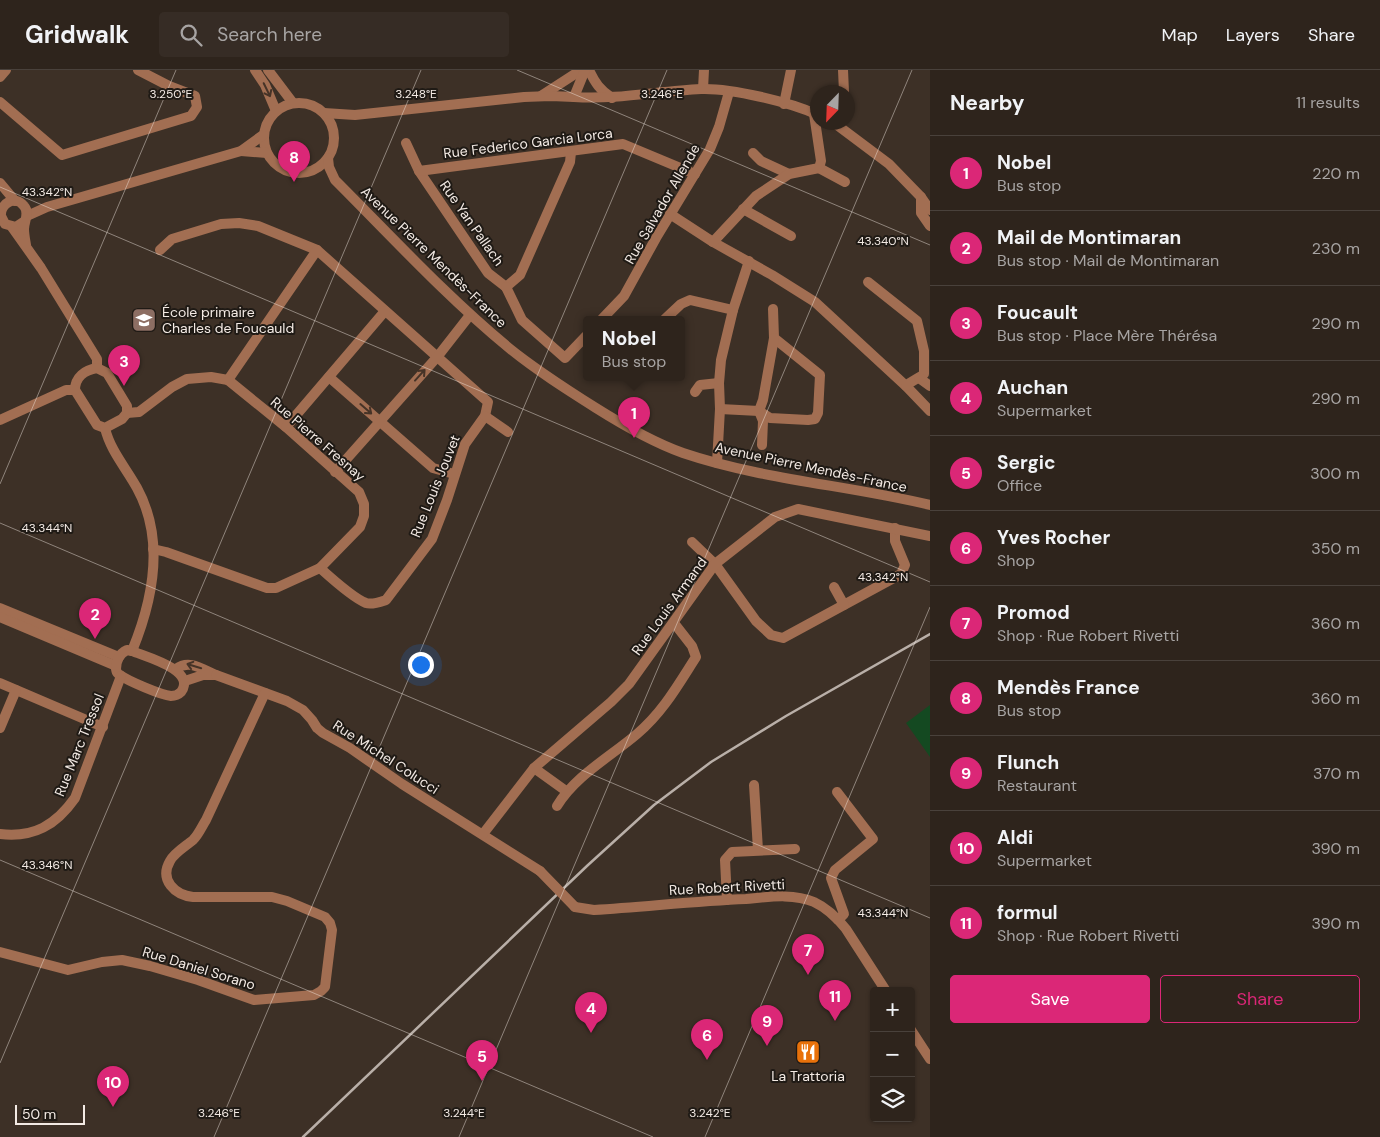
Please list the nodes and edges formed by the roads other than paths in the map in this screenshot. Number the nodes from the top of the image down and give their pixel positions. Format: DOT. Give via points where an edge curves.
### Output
graph roads {
  1 [pos="6,70"];
  2 [pos="138,70"];
  3 [pos="255,70"];
  4 [pos="268,70"];
  5 [pos="581,70"];
  6 [pos="587,70"];
  7 [pos="704,70"];
  8 [pos="790,70"];
  9 [pos="843,70"];
  10 [pos="0,78"];
  11 [pos="844,85"];
  12 [pos="703,89"];
  13 [pos="729,92"];
  14 [pos="540,96"];
  15 [pos="574,98"];
  16 [pos="612,98"];
  17 [pos="0,102"];
  18 [pos="294,103"];
  19 [pos="784,104"];
  20 [pos="276,111"];
  21 [pos="810,112"];
  22 [pos="324,113"];
  23 [pos="356,115"];
  24 [pos="333,129"];
  25 [pos="818,130"];
  26 [pos="844,130"];
  27 [pos="263,135"];
  28 [pos="406,143"];
  29 [pos="241,151"];
  30 [pos="571,152"];
  31 [pos="267,153"];
  32 [pos="754,153"];
  33 [pos="328,158"];
  34 [pos="819,168"];
  35 [pos="314,170"];
  36 [pos="419,171"];
  37 [pos="695,174"];
  38 [pos="789,174"];
  39 [pos="335,180"];
  40 [pos="845,182"];
  41 [pos="1,184"];
  42 [pos="922,197"];
  43 [pos="18,202"];
  44 [pos="47,207"];
  45 [pos="2,209"];
  46 [pos="743,209"];
  47 [pos="930,210"];
  48 [pos="670,214"];
  49 [pos="26,219"];
  50 [pos="6,224"];
  51 [pos="930,226"];
  52 [pos="791,236"];
  53 [pos="713,242"];
  54 [pos="27,246"];
  55 [pos="160,250"];
  56 [pos="317,250"];
  57 [pos="749,261"];
  58 [pos="868,282"];
  59 [pos="506,287"];
  60 [pos="773,309"];
  61 [pos="733,310"];
  62 [pos="385,311"];
  63 [pos="470,315"];
  64 [pos="605,316"];
  65 [pos="668,316"];
  66 [pos="774,338"];
  67 [pos="583,339"];
  68 [pos="438,356"];
  69 [pos="97,368"];
  70 [pos="329,377"];
  71 [pos="919,378"];
  72 [pos="228,380"];
  73 [pos="719,383"];
  74 [pos="906,386"];
  75 [pos="930,386"];
  76 [pos="75,390"];
  77 [pos="695,392"];
  78 [pos="720,409"];
  79 [pos="759,411"];
  80 [pos="930,411"];
  81 [pos="127,413"];
  82 [pos="485,416"];
  83 [pos="0,420"];
  84 [pos="380,421"];
  85 [pos="286,427"];
  86 [pos="105,428"];
  87 [pos="508,432"];
  88 [pos="762,445"];
  89 [pos="717,463"];
  90 [pos="335,472"];
  91 [pos="454,474"];
  92 [pos="930,505"];
  93 [pos="895,528"];
  94 [pos="930,536"];
  95 [pos="692,542"];
  96 [pos="153,549"];
  97 [pos="715,564"];
  98 [pos="320,568"];
  99 [pos="834,587"];
  100 [pos="844,605"];
  101 [pos="0,608"];
  102 [pos="0,617"];
  103 [pos="674,623"];
  104 [pos="132,650"];
  105 [pos="117,662"];
  106 [pos="176,669"];
  107 [pos="216,675"];
  108 [pos="121,676"];
  109 [pos="185,681"];
  110 [pos="0,685"];
  111 [pos="16,690"];
  112 [pos="265,693"];
  113 [pos="103,727"];
  114 [pos="0,728"];
  115 [pos="534,768"];
  116 [pos="754,785"];
  117 [pos="566,791"];
  118 [pos="837,792"];
  119 [pos="557,806"];
  120 [pos="0,834"];
  121 [pos="483,834"];
  122 [pos="795,849"];
  123 [pos="758,850"];
  124 [pos="540,871"];
  125 [pos="727,900"];
  126 [pos="838,920"];
  127 [pos="0,952"];
  128 [pos="883,987"];
  129 [pos="912,1032"];
  130 [pos="930,1059"];
  1 -- 10 [label="street"];
  2 -- 17 [label="street" via="195,96 197,106 191,116 62,154"];
  3 -- 20 [label="street, one-way"];
  4 -- 18 [label="street"];
  5 -- 14 [label="street"];
  6 -- 15 [label="street"];
  6 -- 16 [label="street" via="595,84"];
  7 -- 12 [label="street"];
  8 -- 19 [label="street"];
  9 -- 11 [label="street"];
  12 -- 13 [label="street"];
  12 -- 16 [label="street"];
  13 -- 19 [label="street"];
  13 -- 37 [label="street, Rue Salvador Allende" via="710,149"];
  14 -- 15 [label="street"];
  14 -- 23 [label="street"];
  15 -- 16 [label="street"];
  18 -- 20 [label="street"];
  18 -- 22 [label="street" via="315,106"];
  19 -- 21 [label="street"];
  20 -- 27 [label="street" via="265,126"];
  22 -- 23 [label="street"];
  22 -- 24 [label="street"];
  23 -- 24 [label="street"];
  24 -- 33 [label="street" via="334,140"];
  25 -- 34 [label="street"];
  26 -- 42 [label="street" via="889,164"];
  27 -- 29 [label="street"];
  27 -- 31 [label="street"];
  28 -- 36 [label="street, Rue Yan Pallach"];
  29 -- 31 [label="street"];
  29 -- 44 [label="street"];
  30 -- 36 [label="street, Rue Federico Garcia Lorca"];
  30 -- 37 [label="street, Rue Federico Garcia Lorca" via="624,144"];
  30 -- 59 [label="street, Rue Yan Pallach" via="570,162 520,275"];
  31 -- 35 [label="street" via="278,167 287,171 305,173"];
  32 -- 38 [label="street" via="760,161"];
  33 -- 35 [label="street"];
  33 -- 39 [label="street, Avenue Pierre Mendès-France"];
  34 -- 38 [label="street"];
  34 -- 40 [label="street"];
  35 -- 39 [label="street, Avenue Pierre Mendès-France"];
  36 -- 59 [label="street, Rue Yan Pallach" via="488,273"];
  37 -- 48 [label="street, Rue Salvador Allende"];
  38 -- 46 [label="street"];
  39 -- 63 [label="street, Avenue Pierre Mendès-France"];
  41 -- 43 [label="street"];
  41 -- 45 [label="street"];
  42 -- 47 [label="street"];
  42 -- 51 [label="street" via="921,213"];
  43 -- 44 [label="street"];
  43 -- 45 [label="street"];
  43 -- 49 [label="street" via="26,209"];
  44 -- 49 [label="street"];
  45 -- 50 [label="street" via="1,216"];
  46 -- 52 [label="street"];
  46 -- 53 [label="street"];
  48 -- 53 [label="street"];
  48 -- 64 [label="street, Rue Salvador Allende" via="624,296"];
  49 -- 50 [label="street" via="21,225"];
  49 -- 54 [label="street" via="24,233"];
  50 -- 54 [label="street"];
  53 -- 57 [label="street"];
  54 -- 69 [label="street" via="97,359"];
  55 -- 56 [label="street" via="172,239 221,224 238,223 258,226"];
  56 -- 62 [label="street"];
  56 -- 72 [label="street"];
  57 -- 61 [label="street"];
  57 -- 74 [label="street" via="815,302"];
  58 -- 71 [label="street" via="918,321 924,351 924,374"];
  59 -- 67 [label="street" via="522,320 565,358"];
  60 -- 66 [label="street"];
  61 -- 65 [label="street" via="690,300"];
  61 -- 73 [label="street"];
  62 -- 68 [label="street"];
  62 -- 70 [label="street"];
  63 -- 68 [label="street"];
  63 -- 89 [label="street, Avenue Pierre Mendès-France" via="552,380 628,427 681,452"];
  66 -- 79 [label="street"];
  66 -- 79 [label="street" via="820,375 818,413 808,420 770,418"];
  68 -- 82 [label="street" via="488,402"];
  84 -- 68 [label="street, one-way"];
  69 -- 76 [label="street" via="78,377"];
  69 -- 81 [label="street" via="107,373 127,406"];
  70 -- 84 [label="street, one-way"];
  70 -- 85 [label="street"];
  71 -- 74 [label="street"];
  71 -- 75 [label="street"];
  72 -- 81 [label="street" via="211,377 187,379 139,412"];
  72 -- 85 [label="street, Rue Pierre Fresnay"];
  73 -- 77 [label="street" via="700,385"];
  73 -- 78 [label="street"];
  74 -- 80 [label="street"];
  76 -- 83 [label="street" via="66,390"];
  76 -- 86 [label="street" via="97,425"];
  78 -- 79 [label="street"];
  78 -- 89 [label="street"];
  79 -- 88 [label="street" via="763,421"];
  81 -- 86 [label="street"];
  82 -- 87 [label="street"];
  82 -- 91 [label="street, Rue Louis Jouvet" via="465,444"];
  84 -- 90 [label="street"];
  84 -- 91 [label="street" via="433,468"];
  85 -- 90 [label="street, Rue Pierre Fresnay"];
  86 -- 96 [label="street" via="108,440 138,490 150,522"];
  89 -- 92 [label="street, Avenue Pierre Mendès-France"];
  90 -- 98 [label="street, Rue Pierre Fresnay" via="358,492 364,504 364,516 360,526"];
  91 -- 98 [label="street, Rue Louis Jouvet" via="432,539 386,600 366,603"];
  93 -- 94 [label="street, Rue Louis Armand"];
  93 -- 97 [label="street, Rue Louis Armand" via="798,509 775,517"];
  93 -- 100 [label="street" via="895,541 905,565 901,574"];
  95 -- 97 [label="street"];
  96 -- 98 [label="street, Rue Pierre Fresnay" via="267,588 276,588"];
  96 -- 104 [label="street" via="149,602"];
  97 -- 100 [label="street" via="756,621 771,635 783,638"];
  97 -- 103 [label="street, Rue Louis Armand"];
  99 -- 100 [label="street"];
  101 -- 105 [label="street"];
  102 -- 105 [label="street"];
  103 -- 115 [label="street, Rue Louis Armand" via="629,684"];
  103 -- 117 [label="street" via="692,646 696,657 659,713"];
  104 -- 105 [label="street" via="122,652"];
  104 -- 106 [label="street"];
  105 -- 108 [label="street" via="117,673"];
  107 -- 106 [label="street, Rue Michel Colucci, one-way" via="190,664"];
  106 -- 109 [label="street"];
  107 -- 109 [label="street, Rue Michel Colucci"];
  107 -- 112 [label="street, Rue Michel Colucci"];
  108 -- 109 [label="street" via="173,696 179,694"];
  108 -- 113 [label="street, Rue Marc Tressol"];
  110 -- 111 [label="street"];
  111 -- 113 [label="street"];
  111 -- 114 [label="street"];
  112 -- 121 [label="street, Rue Michel Colucci" via="303,710 323,733"];
  112 -- 127 [label="street, Rue Daniel Sorano" via="206,820 195,838 170,861 168,882 182,896 272,897 325,916 332,930 325,987 321,991 314,995 254,1000 198,980 122,960 68,970"];
  113 -- 120 [label="street, Rue Marc Tressol" via="76,798 67,810 55,822 41,829 14,836"];
  115 -- 117 [label="street"];
  115 -- 121 [label="street, Rue Louis Armand"];
  116 -- 123 [label="street"];
  117 -- 119 [label="street"];
  118 -- 126 [label="street" via="873,839 835,870 831,878 844,914"];
  121 -- 124 [label="street, Rue Michel Colucci"];
  122 -- 123 [label="street"];
  123 -- 125 [label="street" via="732,852 725,860"];
  124 -- 125 [label="street, Rue Robert Rivetti, bridge" via="575,907 594,910"];
  125 -- 126 [label="street, Rue Robert Rivetti" via="795,898 814,902"];
  126 -- 128 [label="street, Rue Robert Rivetti"];
  129 -- 130 [label="street"];
}
